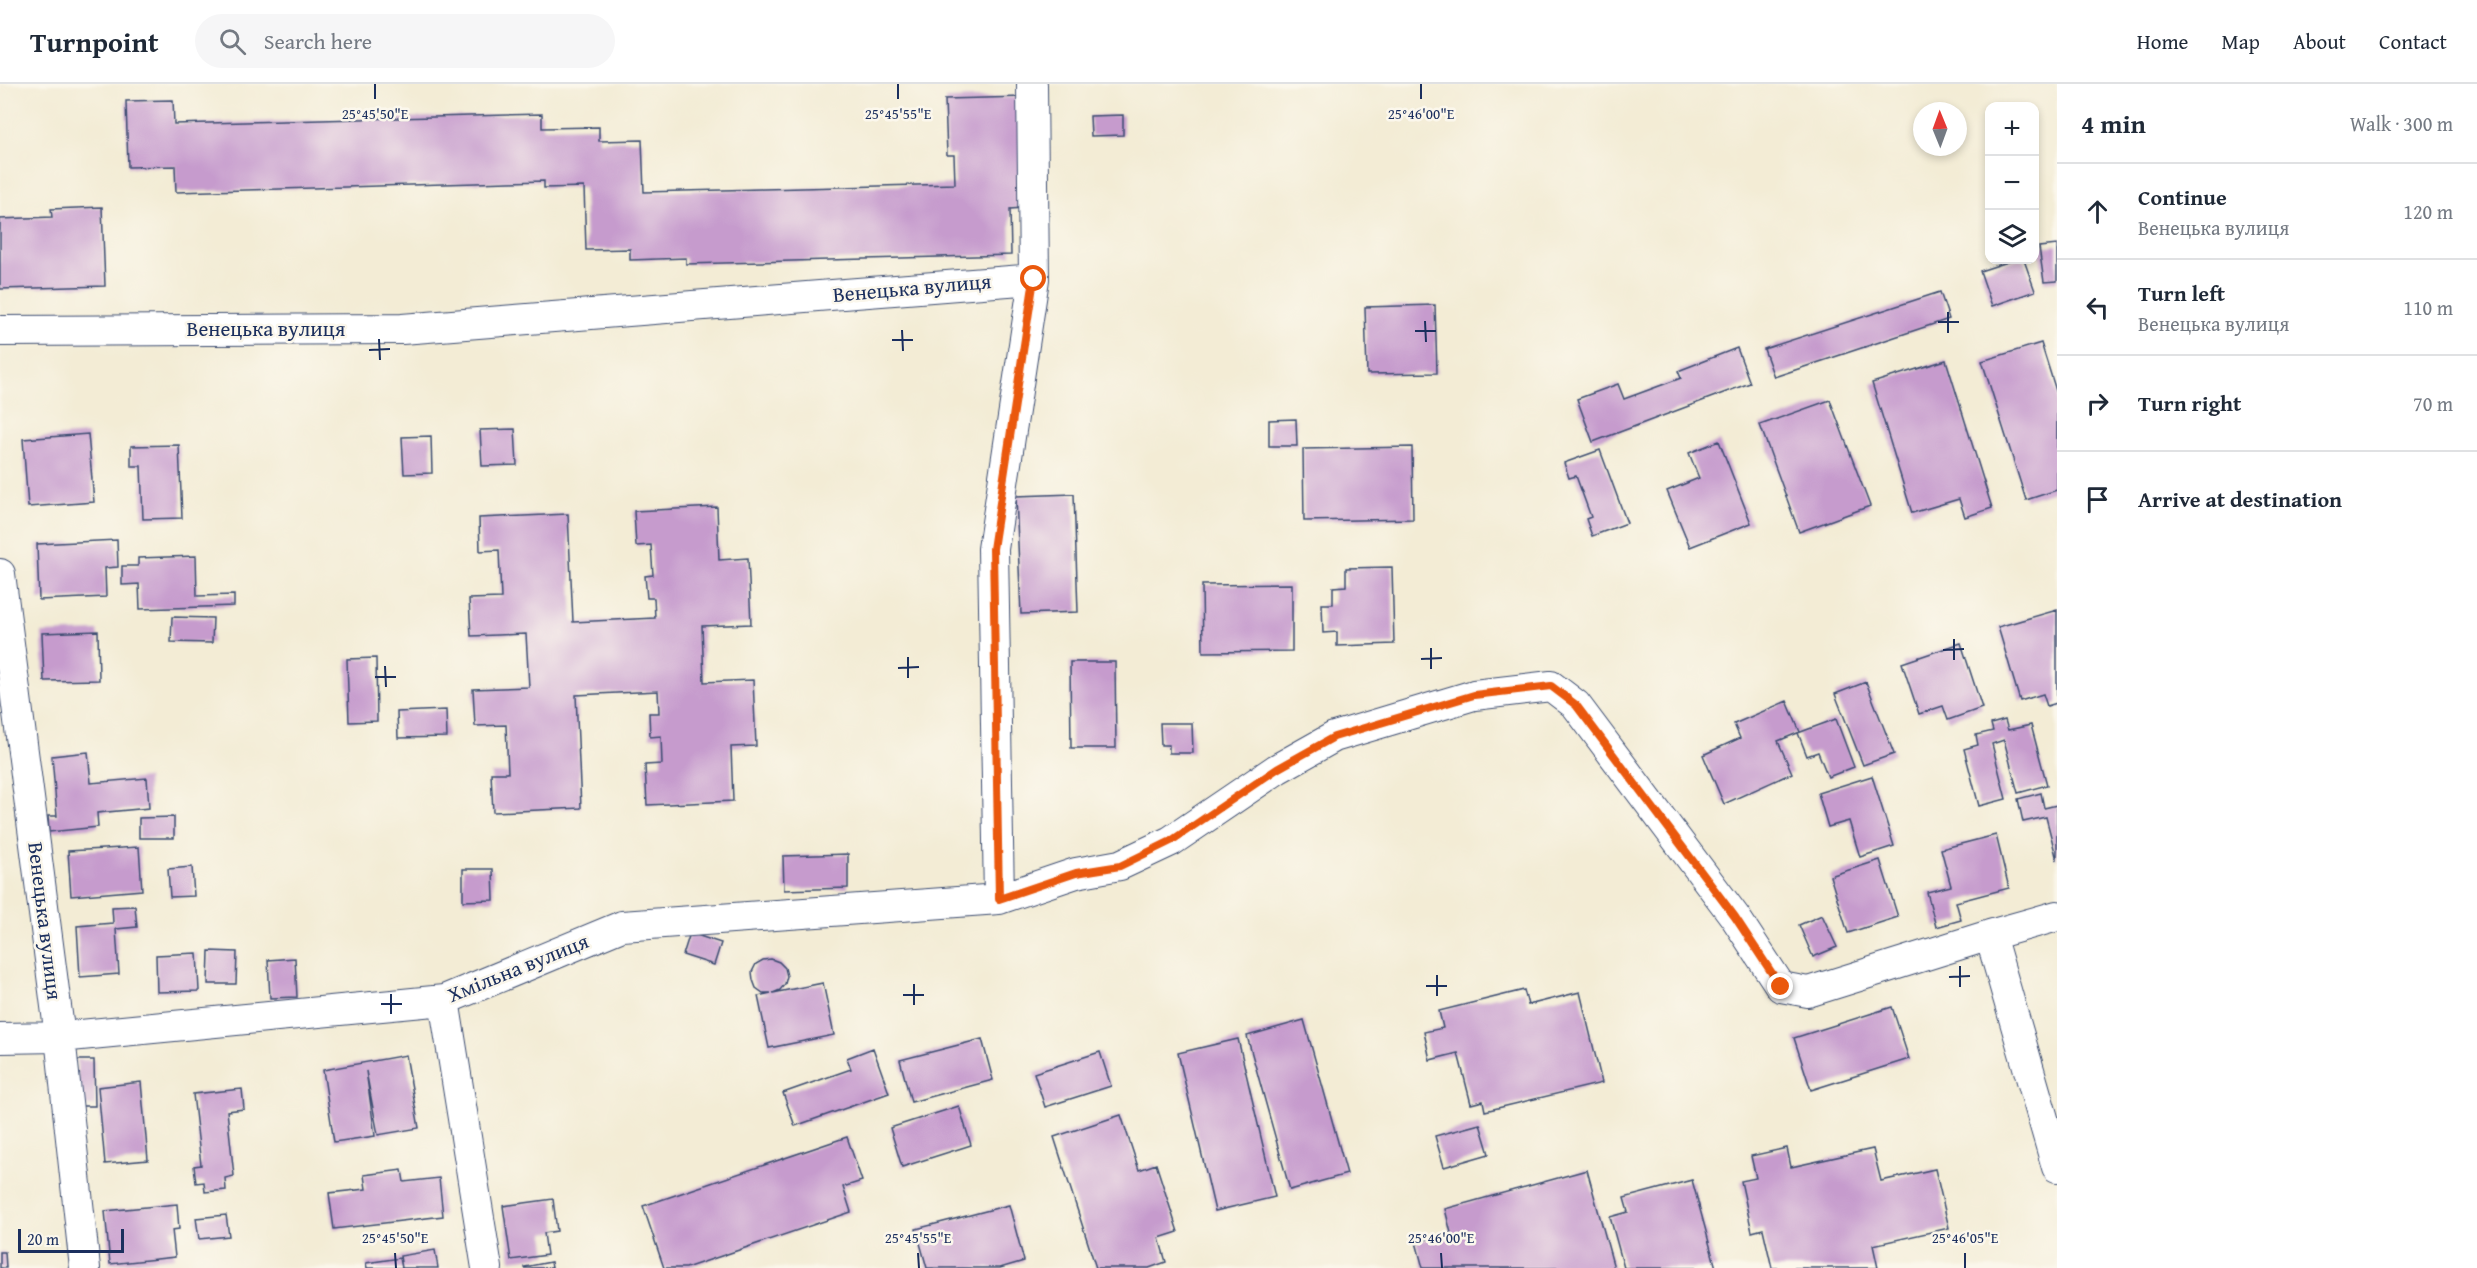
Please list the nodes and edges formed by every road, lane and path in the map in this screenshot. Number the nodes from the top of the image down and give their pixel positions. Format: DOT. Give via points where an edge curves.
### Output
graph roads {
  1 [pos="1032,91"];
  2 [pos="1034,279"];
  3 [pos="0,332"];
  4 [pos="0,574"];
  5 [pos="999,899"];
  6 [pos="2057,916"];
  7 [pos="1990,935"];
  8 [pos="444,1000"];
  9 [pos="60,1037"];
  10 [pos="0,1038"];
  11 [pos="2057,1167"];
  12 [pos="85,1268"];
  13 [pos="487,1268"];
  1 -- 2 [label="street"];
  2 -- 3 [label="street, Венецька вулиця" via="402,329"];
  2 -- 5 [label="street" via="993,549"];
  4 -- 9 [label="street, Венецька вулиця"];
  5 -- 7 [label="street" via="1076,873 1120,866 1171,841 1277,769 1334,737 1474,695 1551,686 1576,705 1735,917 1781,987 1808,992"];
  5 -- 8 [label="street, Хмільна вулиця" via="622,926"];
  6 -- 7 [label="street"];
  7 -- 11 [label="street"];
  8 -- 9 [label="street, Хмільна вулиця"];
  8 -- 13 [label="street"];
  9 -- 10 [label="street, Хмільна вулиця"];
  9 -- 12 [label="street, Венецька вулиця"];
}
